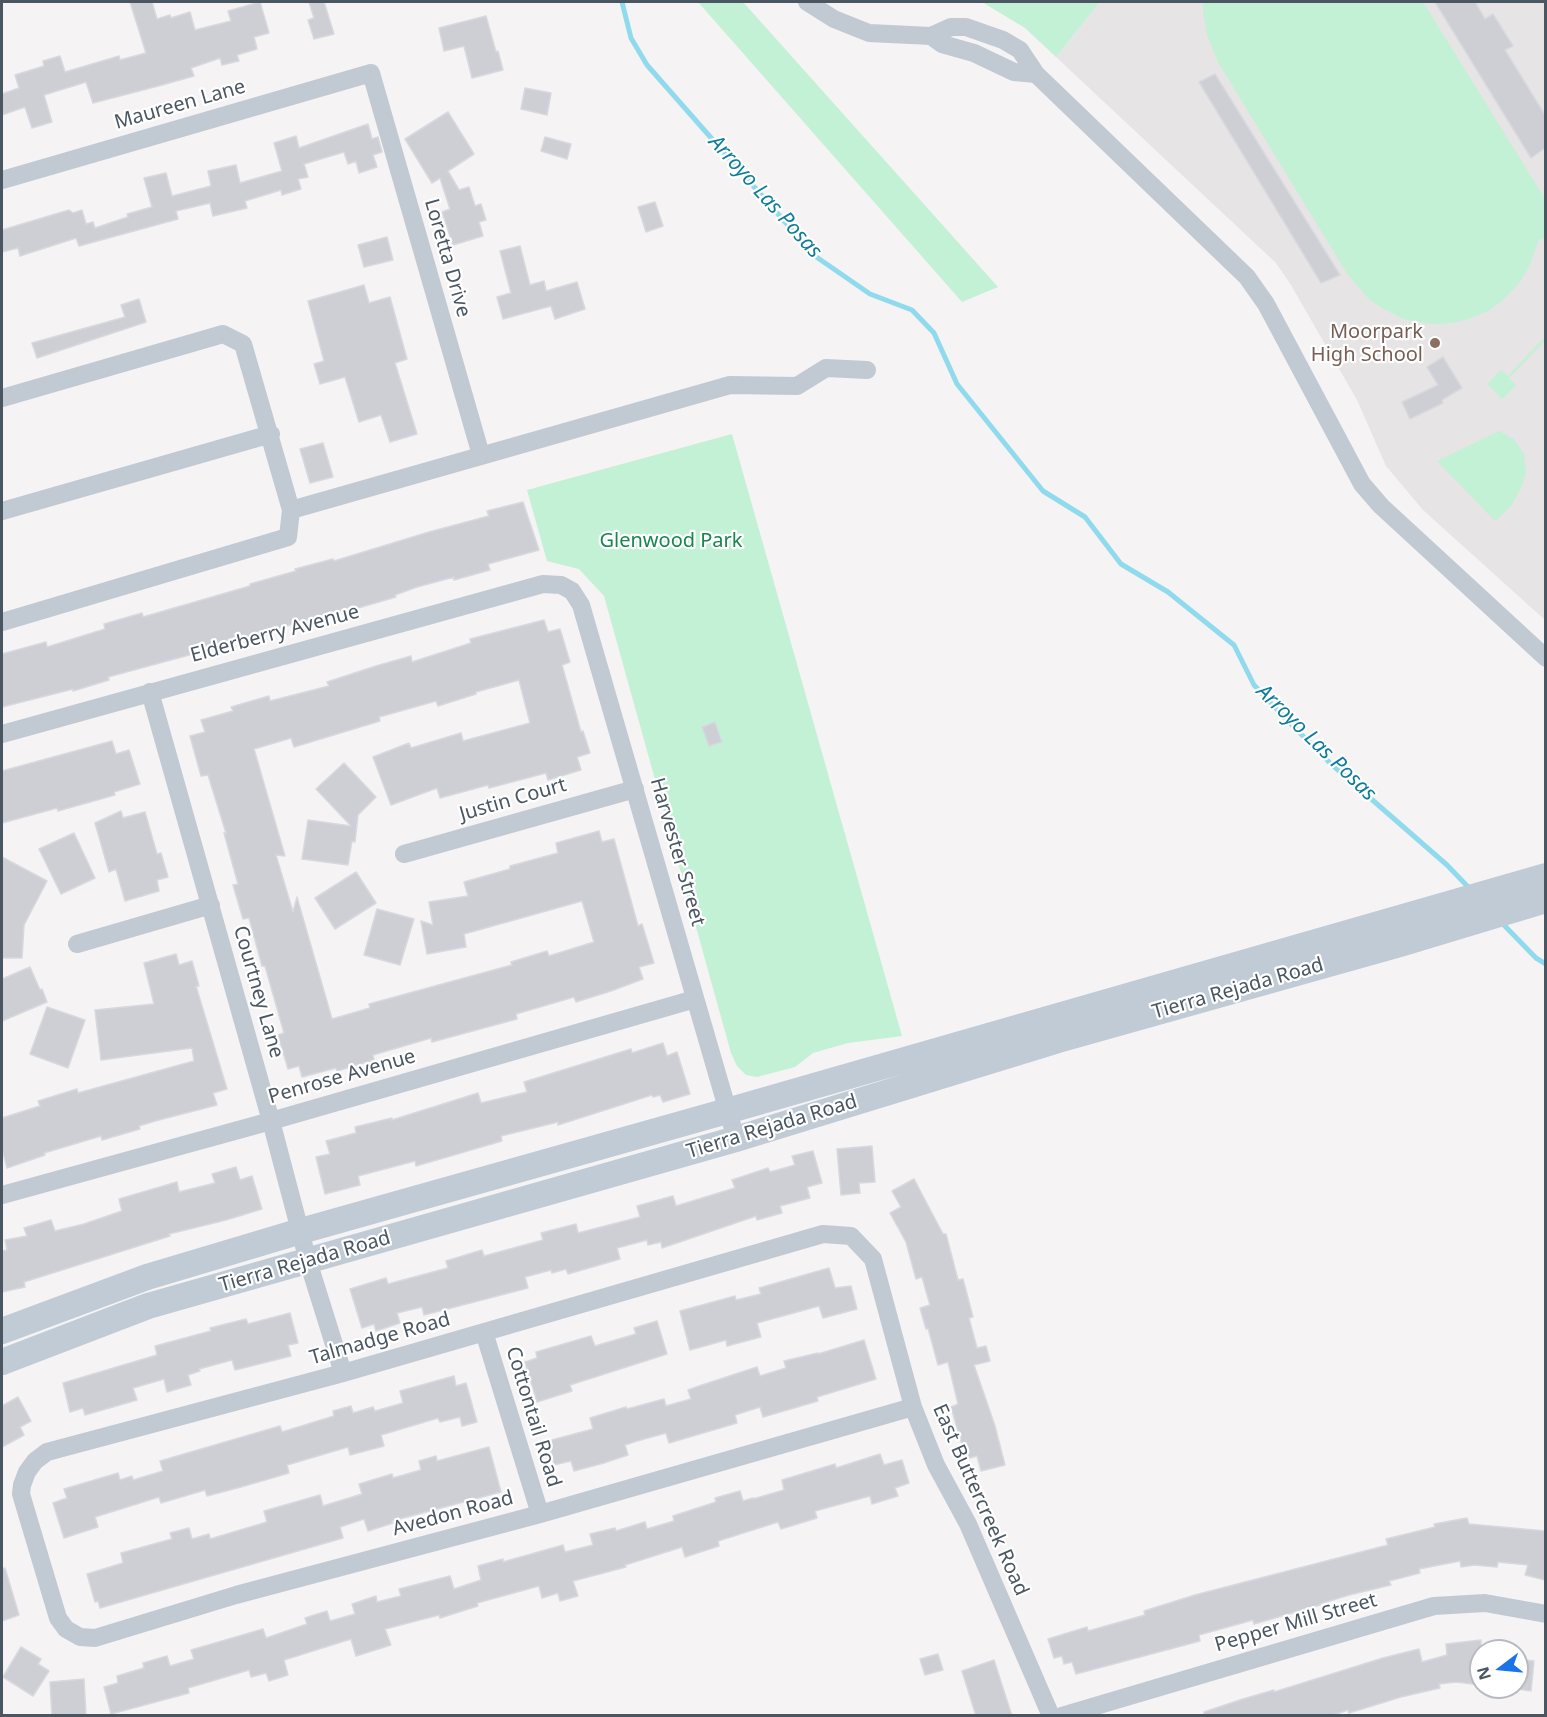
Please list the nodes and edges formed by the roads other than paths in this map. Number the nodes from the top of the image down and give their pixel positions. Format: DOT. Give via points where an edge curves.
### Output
graph roads {
  1 [pos="807,2"];
  2 [pos="371,73"];
  3 [pos="2,180"];
  4 [pos="867,370"];
  5 [pos="2,398"];
  6 [pos="271,434"];
  7 [pos="481,455"];
  8 [pos="291,510"];
  9 [pos="2,511"];
  10 [pos="561,585"];
  11 [pos="2,622"];
  12 [pos="1545,658"];
  13 [pos="150,692"];
  14 [pos="2,734"];
  15 [pos="635,789"];
  16 [pos="404,854"];
  17 [pos="1545,876"];
  18 [pos="1545,900"];
  19 [pos="211,905"];
  20 [pos="77,944"];
  21 [pos="695,999"];
  22 [pos="727,1111"];
  23 [pos="271,1121"];
  24 [pos="736,1139"];
  25 [pos="2,1196"];
  26 [pos="301,1231"];
  27 [pos="851,1236"];
  28 [pos="308,1261"];
  29 [pos="2,1331"];
  30 [pos="484,1332"];
  31 [pos="2,1362"];
  32 [pos="343,1373"];
  33 [pos="913,1407"];
  34 [pos="540,1514"];
  35 [pos="43,1570"];
  36 [pos="1545,1614"];
  37 [pos="1051,1716"];
  38 [pos="1062,1716"];
  1 -- 12 [label="street" via="834,19 869,33 932,36 951,27 966,27 1020,50 1036,74 1247,277 1266,304 1362,484"];
  2 -- 3 [label="street, Maureen Lane"];
  2 -- 7 [label="street, Loretta Drive"];
  4 -- 7 [label="street" via="826,368 796,386 730,385"];
  5 -- 6 [label="street" via="223,334 243,344"];
  6 -- 8 [label="street"];
  6 -- 9 [label="street"];
  7 -- 8 [label="street"];
  8 -- 11 [label="street" via="288,537"];
  10 -- 13 [label="street, Elderberry Avenue" via="543,584"];
  10 -- 15 [label="street, Harvester Street" via="572,591 581,605"];
  13 -- 14 [label="street, Elderberry Avenue"];
  13 -- 19 [label="street, Courtney Lane"];
  15 -- 16 [label="street, Justin Court"];
  15 -- 21 [label="street, Harvester Street"];
  17 -- 22 [label="main road, Tierra Rejada Road"];
  18 -- 24 [label="main road, Tierra Rejada Road" via="1058,1040"];
  19 -- 20 [label="street"];
  19 -- 23 [label="street, Courtney Lane"];
  21 -- 22 [label="street, Harvester Street"];
  21 -- 23 [label="street, Penrose Avenue"];
  22 -- 24 [label="street, Harvester Street"];
  22 -- 26 [label="main road, Tierra Rejada Road"];
  23 -- 25 [label="street, Penrose Avenue"];
  23 -- 26 [label="street, Courtney Lane"];
  24 -- 28 [label="main road, Tierra Rejada Road"];
  26 -- 28 [label="street, Courtney Lane"];
  26 -- 29 [label="main road, Tierra Rejada Road" via="147,1277"];
  27 -- 30 [label="street, Talmadge Road" via="823,1234"];
  27 -- 33 [label="street, East Buttercreek Road" via="873,1259"];
  28 -- 31 [label="main road, Tierra Rejada Road" via="148,1306"];
  28 -- 32 [label="street, Courtney Lane"];
  30 -- 32 [label="street, Talmadge Road"];
  30 -- 34 [label="street, Cottontail Road"];
  32 -- 35 [label="street, Talmadge Road" via="47,1452 24,1479 21,1494"];
  33 -- 34 [label="street, Avedon Road"];
  33 -- 37 [label="street, East Buttercreek Road"];
  34 -- 35 [label="street, Avedon Road" via="236,1594 95,1638 81,1637 66,1629 58,1618"];
  36 -- 38 [label="street, Pepper Mill Street" via="1485,1603 1434,1606"];
}
